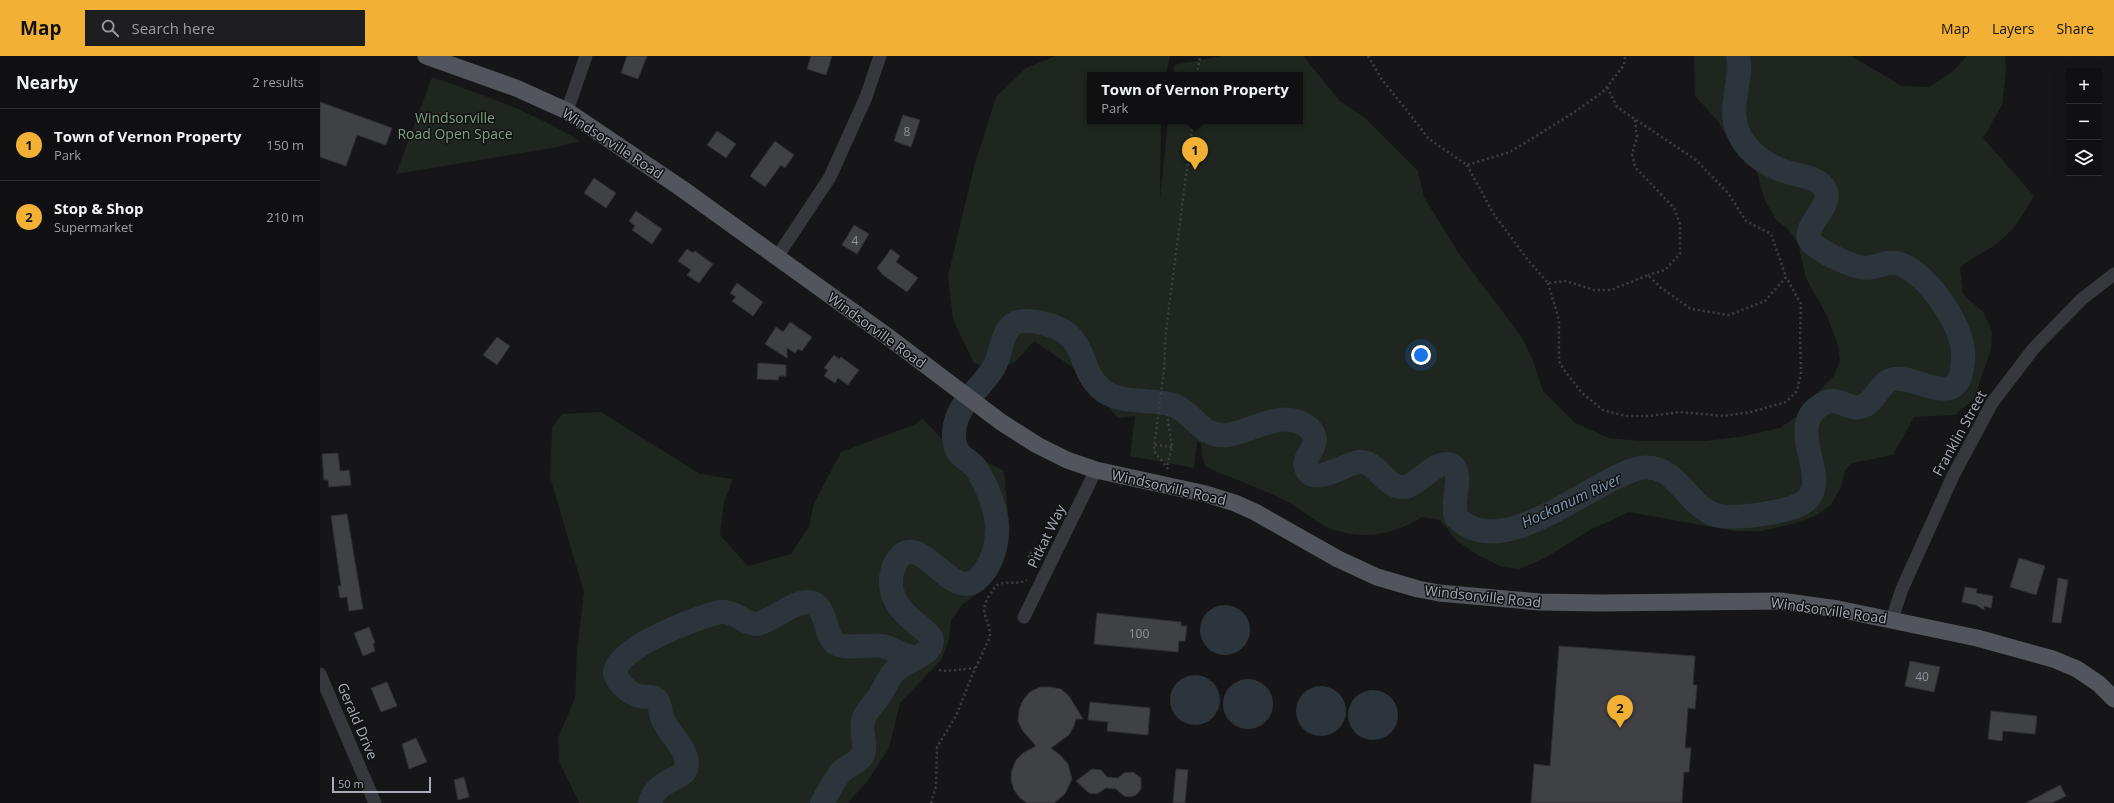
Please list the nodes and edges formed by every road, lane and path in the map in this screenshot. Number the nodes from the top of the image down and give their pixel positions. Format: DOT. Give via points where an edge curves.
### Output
graph roads {
  1 [pos="426,56"];
  2 [pos="586,56"];
  3 [pos="880,56"];
  4 [pos="1200,56"];
  5 [pos="1368,56"];
  6 [pos="1624,56"];
  7 [pos="1197,72"];
  8 [pos="1607,87"];
  9 [pos="567,111"];
  10 [pos="1634,120"];
  11 [pos="1193,124"];
  12 [pos="1467,165"];
  13 [pos="777,257"];
  14 [pos="2114,274"];
  15 [pos="1648,275"];
  16 [pos="1786,277"];
  17 [pos="1548,283"];
  18 [pos="1167,414"];
  19 [pos="1154,445"];
  20 [pos="1172,447"];
  21 [pos="1096,470"];
  22 [pos="1062,539"];
  23 [pos="1034,570"];
  24 [pos="1030,577"];
  25 [pos="1024,617"];
  26 [pos="1892,619"];
  27 [pos="976,668"];
  28 [pos="939,670"];
  29 [pos="320,674"];
  30 [pos="2114,700"];
  31 [pos="375,803"];
  32 [pos="931,803"];
  1 -- 9 [label="main road, Windsorville Road" via="516,88"];
  2 -- 9 [label="street"];
  3 -- 13 [label="street" via="866,97 830,177"];
  4 -- 7 [label="path"];
  5 -- 12 [label="path" via="1429,139"];
  6 -- 8 [label="path" via="1624,65"];
  8 -- 10 [label="path" via="1617,107"];
  8 -- 12 [label="path" via="1570,115 1510,152"];
  9 -- 13 [label="main road, Windsorville Road"];
  10 -- 15 [label="path" via="1637,137 1632,154 1635,167 1674,208 1680,224 1680,254 1666,270"];
  10 -- 16 [label="path" via="1696,160 1728,194 1746,221 1772,234"];
  11 -- 19 [label="path"];
  12 -- 17 [label="path" via="1493,213"];
  13 -- 21 [label="main road, Windsorville Road" via="981,407 1037,444 1067,460"];
  14 -- 26 [label="street, Franklin Street" via="2082,299 2034,348 1992,403 1953,476 1902,590"];
  15 -- 16 [label="path" via="1660,287 1692,309 1730,315 1765,301"];
  15 -- 17 [label="path" via="1611,290 1594,290 1566,281"];
  16 -- 17 [label="path" via="1801,304 1801,373 1797,391 1786,402 1724,416 1680,412 1626,416 1603,410 1582,393 1559,361 1559,320"];
  18 -- 20 [label="path"];
  19 -- 20 [label="path"];
  19 -- 20 [label="path" via="1154,451 1168,469"];
  21 -- 22 [label="street, Pitkat Way"];
  21 -- 26 [label="main road, Windsorville Road" via="1206,494 1235,503 1338,559 1377,577 1418,590 1539,602 1780,601"];
  22 -- 23 [label="path" via="1051,534 1043,545 1028,555"];
  22 -- 25 [label="street, Pitkat Way"];
  24 -- 27 [label="path" via="1021,583 997,585 988,598 984,613 991,630 990,637"];
  26 -- 30 [label="main road, Windsorville Road" via="1977,638 2053,659 2077,669 2099,684"];
  27 -- 28 [label="path"];
  27 -- 32 [label="path" via="956,716 937,747 936,786"];
  29 -- 31 [label="street, Gerald Drive"];
}
